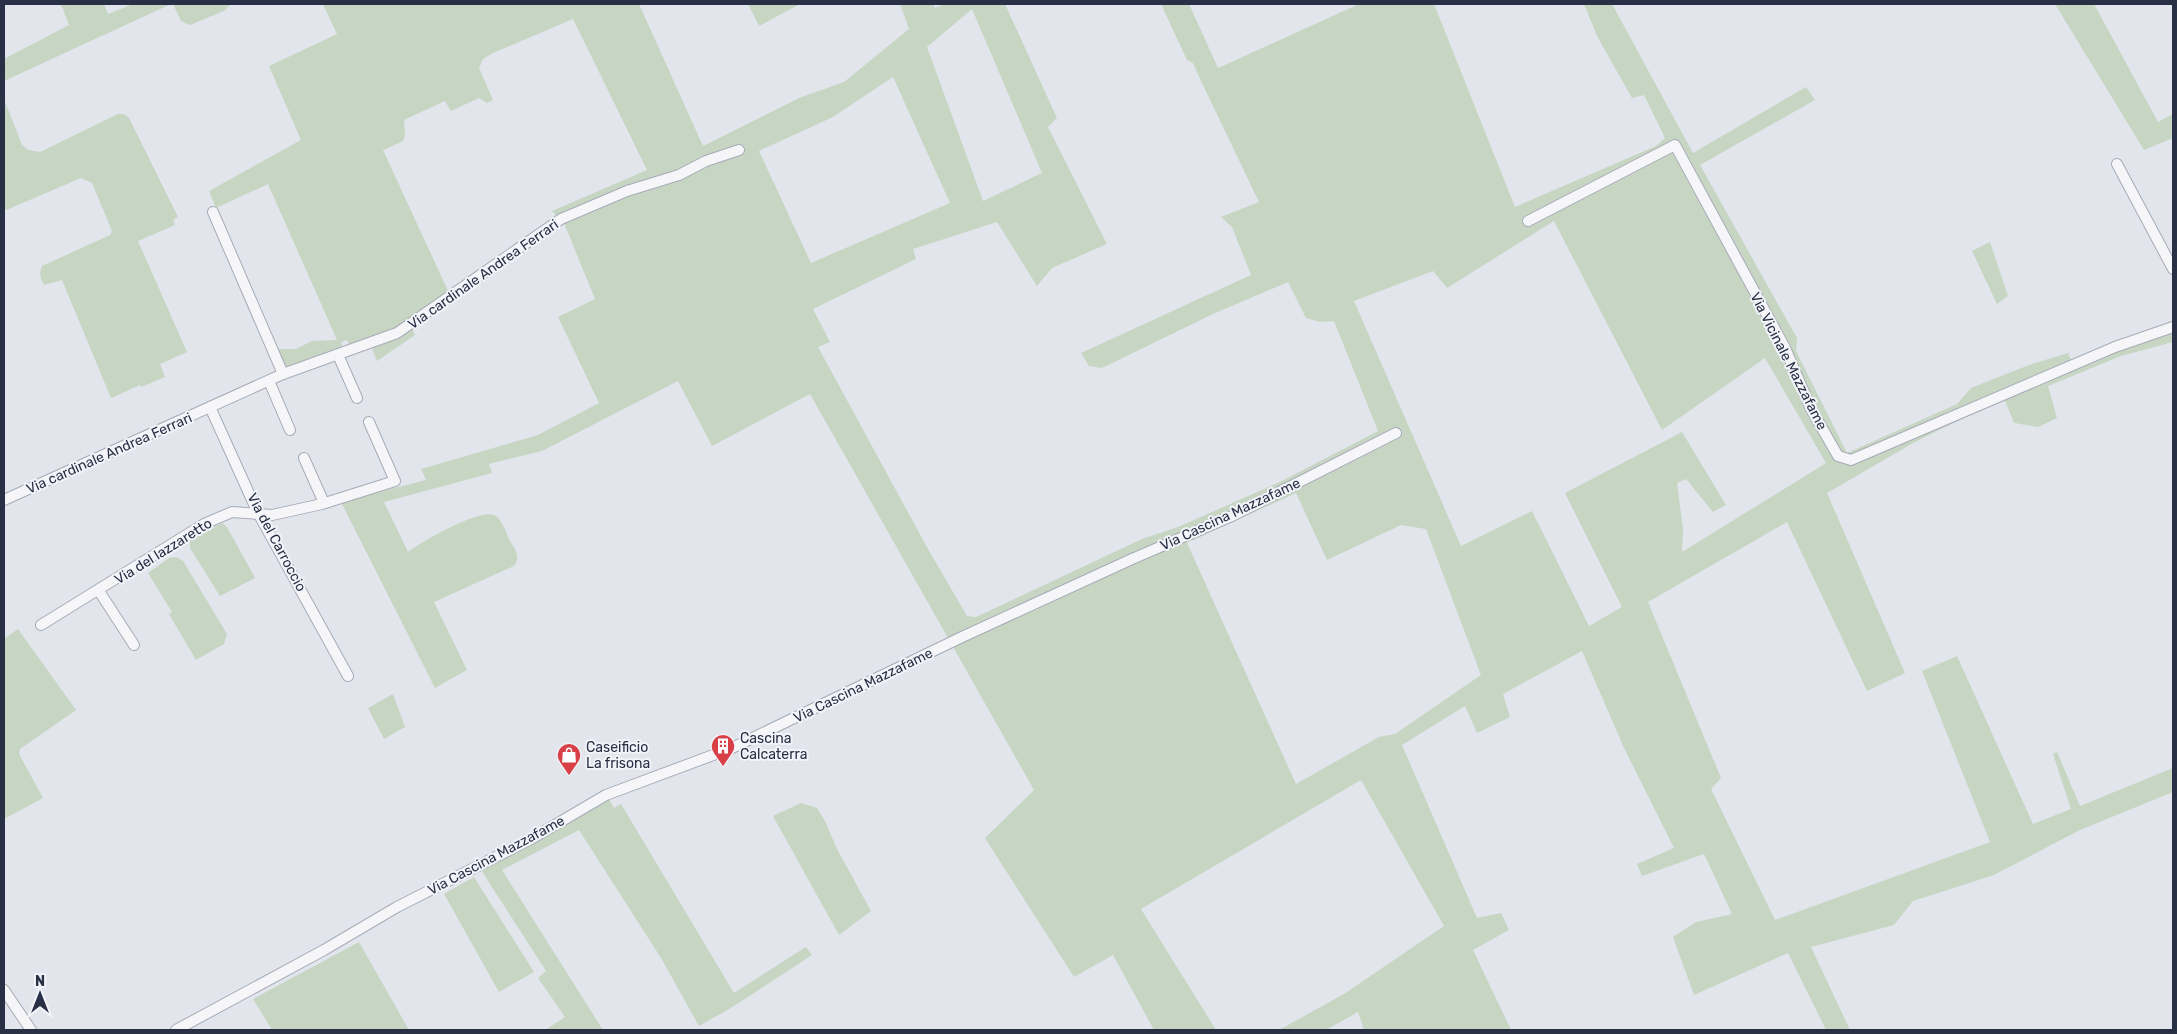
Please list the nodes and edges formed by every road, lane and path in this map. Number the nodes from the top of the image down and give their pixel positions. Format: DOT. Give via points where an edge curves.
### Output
graph roads {
  1 [pos="739,150"];
  2 [pos="2117,164"];
  3 [pos="213,212"];
  4 [pos="1528,221"];
  5 [pos="2173,269"];
  6 [pos="2173,327"];
  7 [pos="338,355"];
  8 [pos="283,374"];
  9 [pos="269,381"];
  10 [pos="357,398"];
  11 [pos="210,407"];
  12 [pos="369,422"];
  13 [pos="290,430"];
  14 [pos="1396,433"];
  15 [pos="304,458"];
  16 [pos="4,500"];
  17 [pos="324,503"];
  18 [pos="260,514"];
  19 [pos="99,591"];
  20 [pos="41,625"];
  21 [pos="134,646"];
  22 [pos="348,676"];
  23 [pos="4,990"];
  24 [pos="31,1030"];
  25 [pos="176,1030"];
  1 -- 7 [label="street, Via cardinale Andrea Ferrari" via="561,219 401,331"];
  2 -- 5 [label="street"];
  3 -- 8 [label="street"];
  4 -- 6 [label="street, Via Vicinale Mazzafame" via="1675,145 1785,348 1811,408 1838,456 1851,460 2115,347"];
  7 -- 8 [label="street, Via cardinale Andrea Ferrari"];
  7 -- 10 [label="street"];
  8 -- 9 [label="street, Via cardinale Andrea Ferrari"];
  9 -- 11 [label="street, Via cardinale Andrea Ferrari"];
  9 -- 13 [label="street"];
  11 -- 16 [label="street, Via cardinale Andrea Ferrari"];
  11 -- 18 [label="street, Via del Carroccio"];
  12 -- 17 [label="street, Via del lazzaretto" via="395,481"];
  14 -- 25 [label="street, Via Cascina Mazzafame" via="1232,516 962,637 732,748 606,795 531,839 397,907"];
  15 -- 17 [label="street"];
  17 -- 18 [label="street, Via del lazzaretto" via="272,515"];
  18 -- 19 [label="street, Via del lazzaretto" via="232,512 212,520"];
  18 -- 22 [label="street, Via del Carroccio"];
  19 -- 20 [label="street, Via del lazzaretto"];
  19 -- 21 [label="street"];
  23 -- 24 [label="street"];
}
